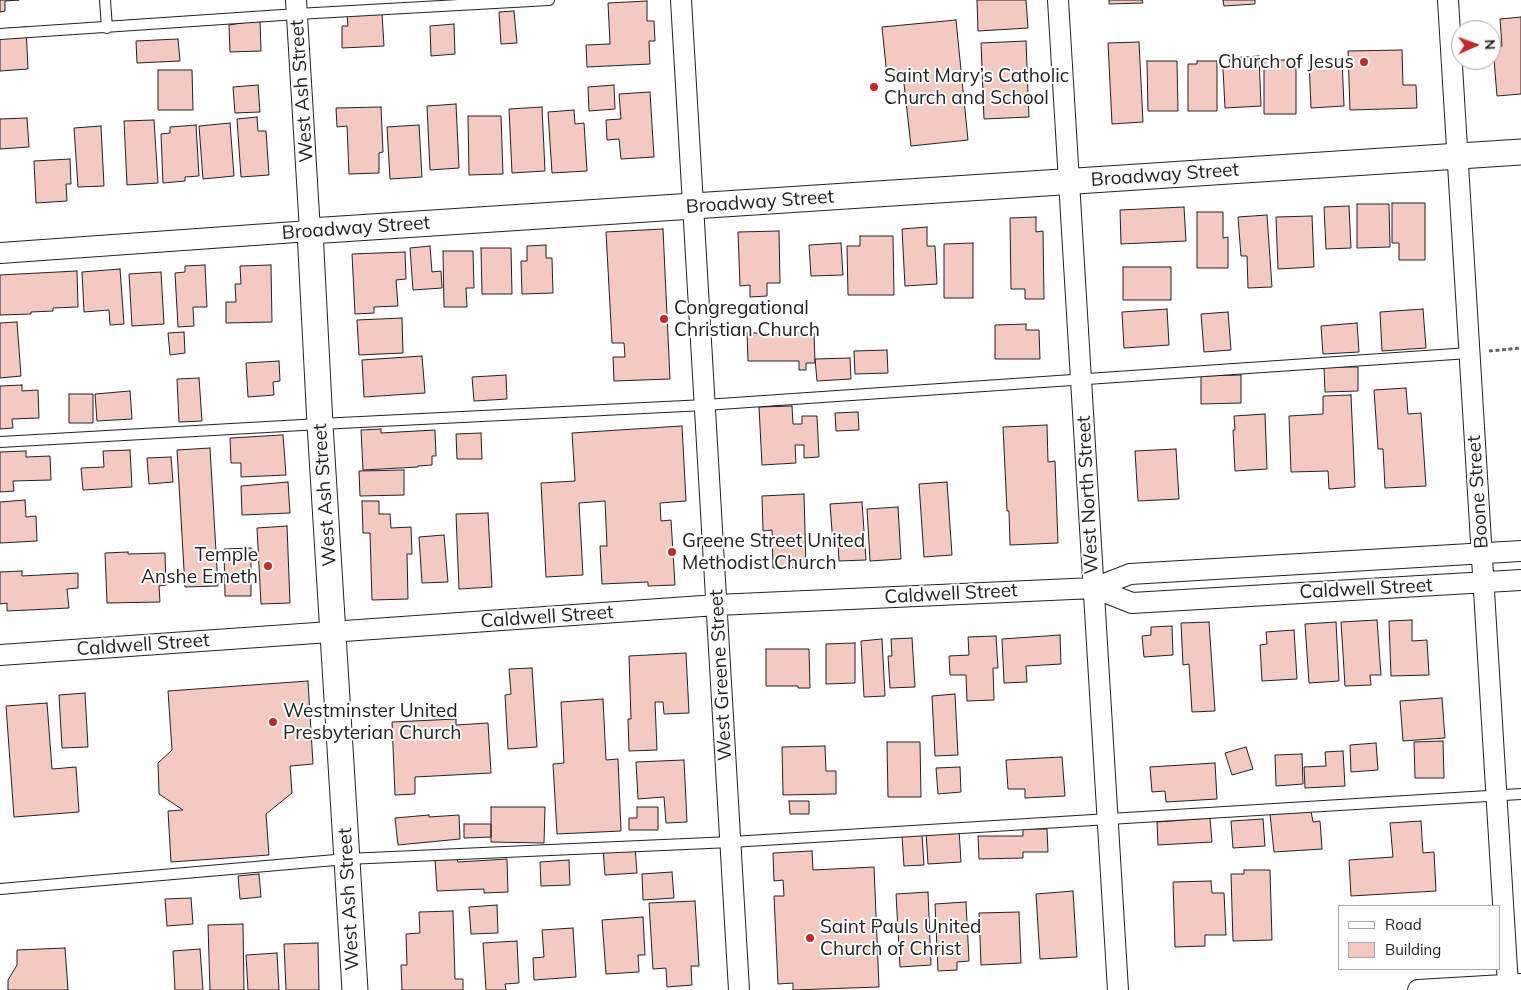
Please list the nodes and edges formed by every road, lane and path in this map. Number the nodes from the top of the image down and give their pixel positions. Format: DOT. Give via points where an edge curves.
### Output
graph roads {
  1 [pos="105,0"];
  2 [pos="549,0"];
  3 [pos="681,0"];
  4 [pos="1058,0"];
  5 [pos="1448,0"];
  6 [pos="486,2"];
  7 [pos="296,7"];
  8 [pos="107,28"];
  9 [pos="0,34"];
  10 [pos="1521,152"];
  11 [pos="1457,157"];
  12 [pos="1069,182"];
  13 [pos="693,206"];
  14 [pos="310,231"];
  15 [pos="0,253"];
  16 [pos="1521,348"];
  17 [pos="1469,352"];
  18 [pos="1081,379"];
  19 [pos="704,405"];
  20 [pos="320,424"];
  21 [pos="0,442"];
  22 [pos="1521,551"];
  23 [pos="1482,553"];
  24 [pos="1521,580"];
  25 [pos="1483,582"];
  26 [pos="1094,588"];
  27 [pos="717,605"];
  28 [pos="334,632"];
  29 [pos="0,655"];
  30 [pos="1521,794"];
  31 [pos="1496,795"];
  32 [pos="1107,818"];
  33 [pos="731,842"];
  34 [pos="347,859"];
  35 [pos="0,889"];
  36 [pos="1514,984"];
  37 [pos="355,990"];
  38 [pos="739,990"];
  39 [pos="1118,990"];
  40 [pos="1418,990"];
  1 -- 8 [label="lane"];
  2 -- 6 [label="lane"];
  3 -- 13 [label="street, West Greene Street"];
  4 -- 12 [label="street, West North Street"];
  5 -- 11 [label="street, Boone Street"];
  6 -- 7 [label="lane"];
  7 -- 8 [label="lane"];
  7 -- 14 [label="street, West Ash Street"];
  8 -- 9 [label="lane"];
  10 -- 11 [label="street, Broadway Street"];
  11 -- 12 [label="street, Broadway Street"];
  11 -- 17 [label="street, Boone Street"];
  12 -- 13 [label="street, Broadway Street"];
  12 -- 18 [label="street, West North Street"];
  13 -- 14 [label="street, Broadway Street"];
  13 -- 19 [label="street, West Greene Street"];
  14 -- 15 [label="street, Broadway Street"];
  14 -- 20 [label="street, West Ash Street"];
  16 -- 17 [label="path"];
  17 -- 18 [label="lane"];
  17 -- 23 [label="street, Boone Street"];
  18 -- 19 [label="lane"];
  18 -- 26 [label="street, West North Street"];
  19 -- 20 [label="lane"];
  19 -- 27 [label="street, West Greene Street"];
  20 -- 21 [label="lane"];
  20 -- 28 [label="street, West Ash Street"];
  22 -- 23 [label="street, Caldwell Street"];
  23 -- 25 [label="street, Boone Street"];
  23 -- 26 [label="street, Caldwell Street" via="1130,574"];
  24 -- 25 [label="street, Caldwell Street"];
  25 -- 26 [label="street, Caldwell Street" via="1132,603"];
  25 -- 31 [label="street, Boone Street"];
  26 -- 27 [label="street, Caldwell Street"];
  26 -- 32 [label="street, West North Street"];
  27 -- 28 [label="street, Caldwell Street"];
  27 -- 33 [label="street, West Greene Street"];
  28 -- 29 [label="street, Caldwell Street"];
  28 -- 34 [label="street, West Ash Street"];
  30 -- 31 [label="lane"];
  31 -- 32 [label="lane"];
  31 -- 36 [label="street, Boone Street"];
  32 -- 33 [label="lane"];
  32 -- 39 [label="street, West North Street"];
  33 -- 34 [label="lane"];
  33 -- 38 [label="street, West Greene Street"];
  34 -- 35 [label="lane"];
  34 -- 37 [label="street, West Ash Street"];
  36 -- 40 [label="street"];
}
